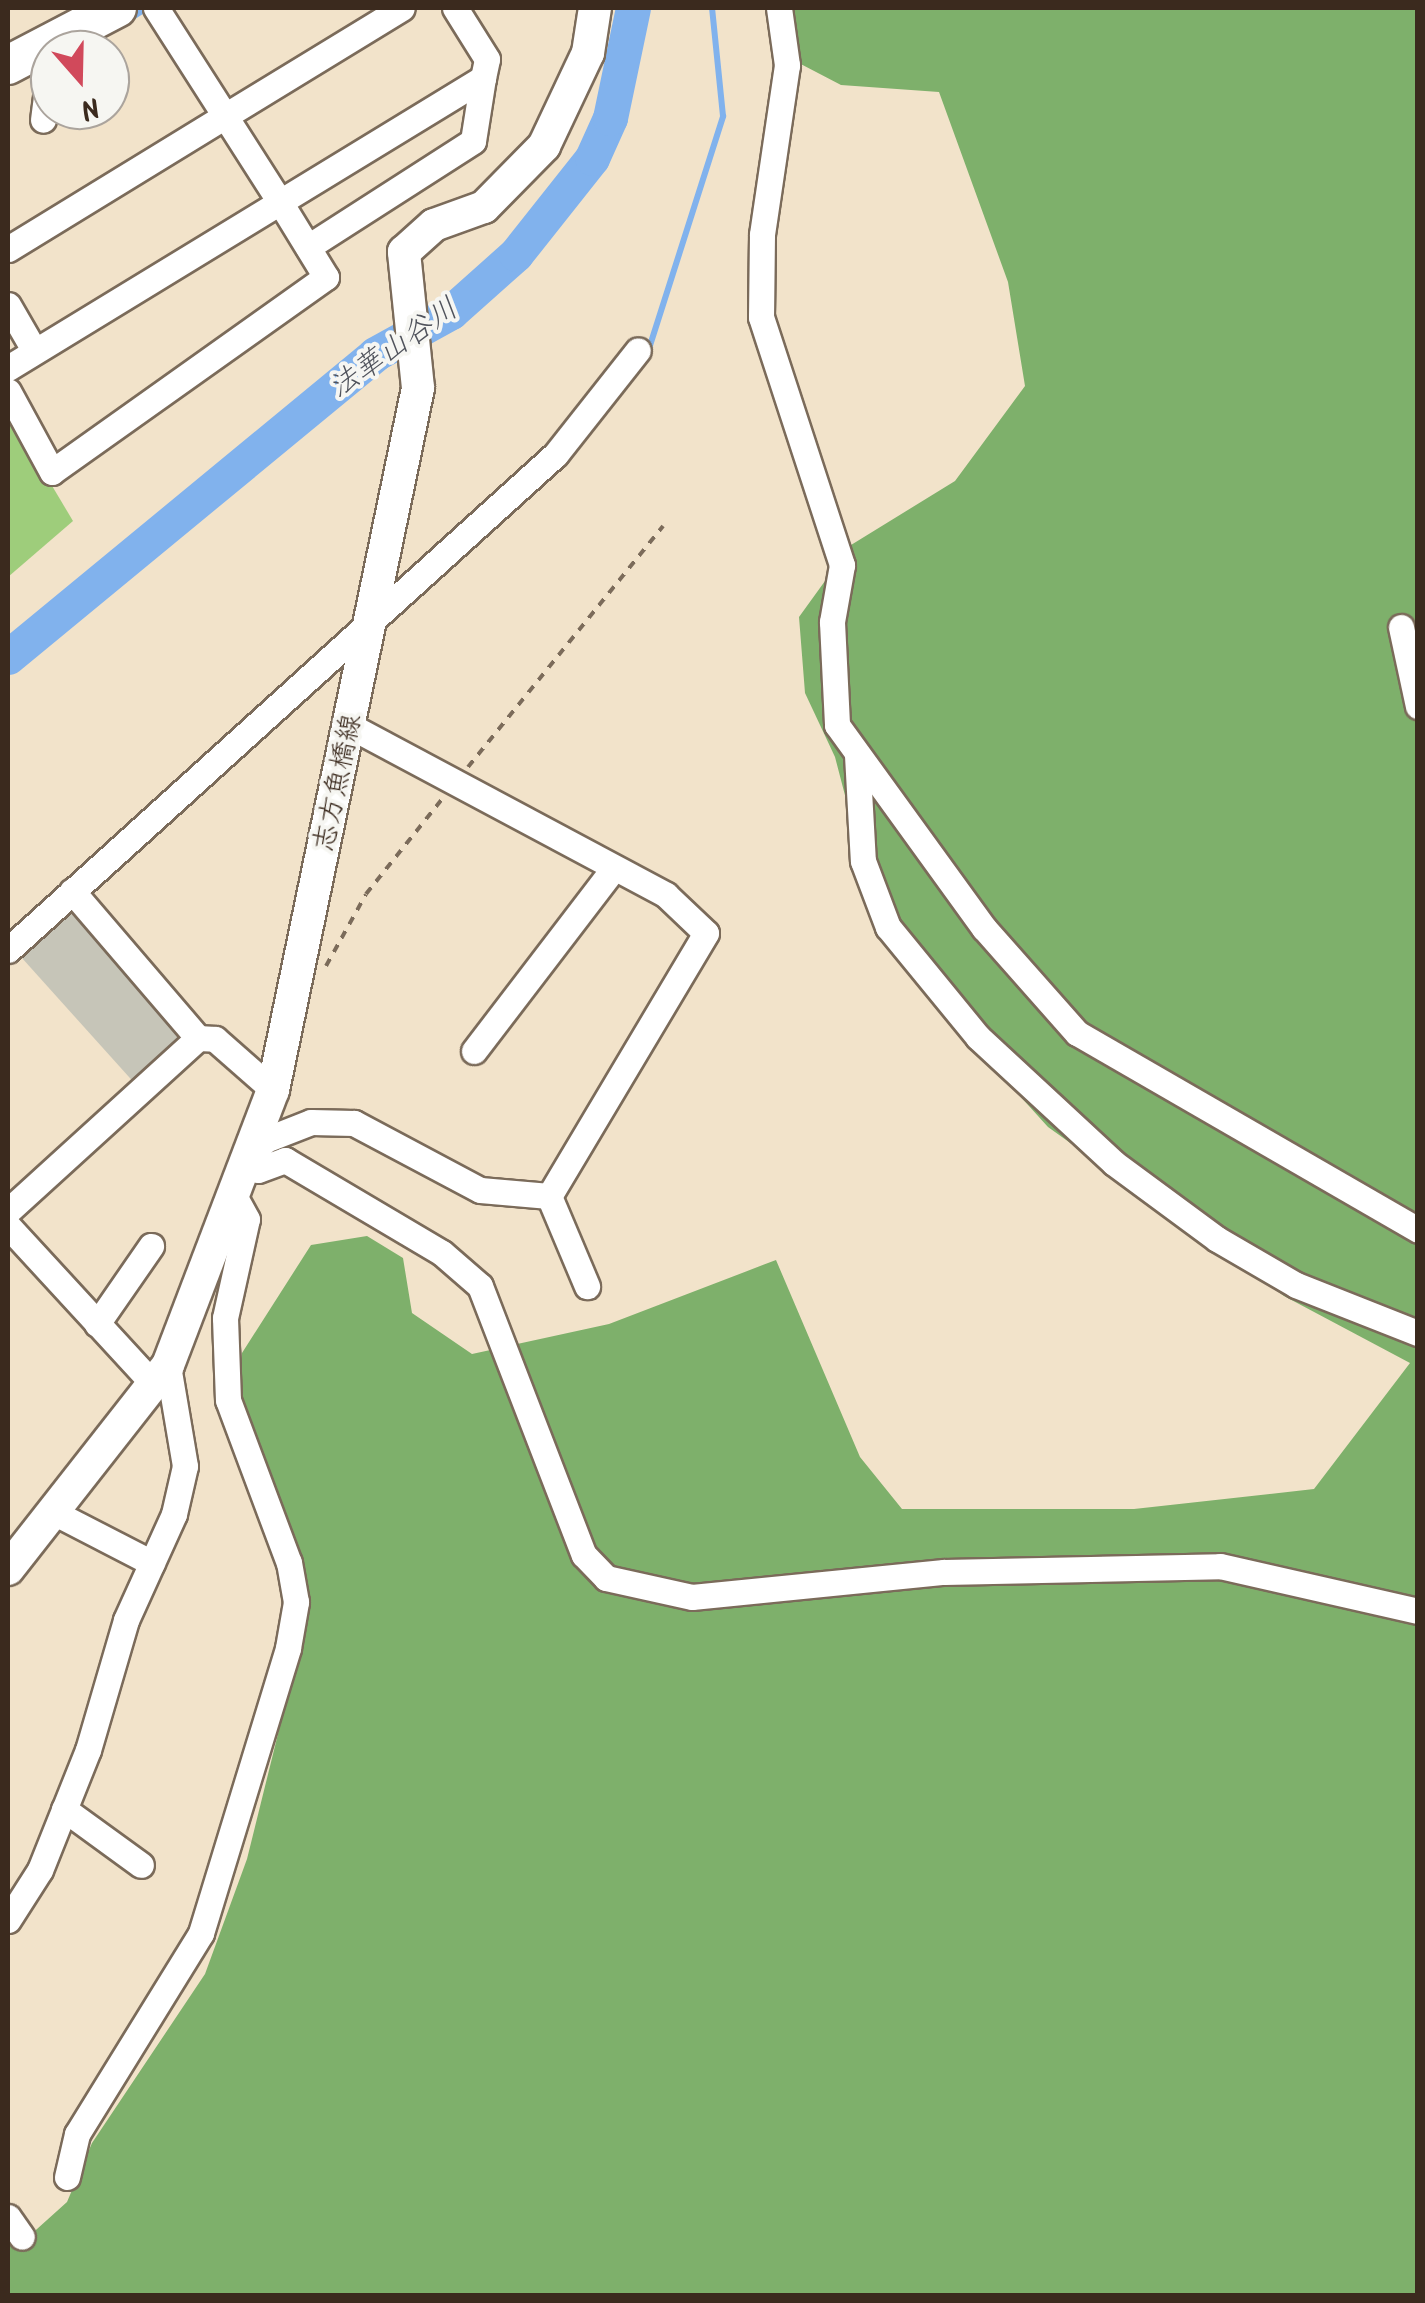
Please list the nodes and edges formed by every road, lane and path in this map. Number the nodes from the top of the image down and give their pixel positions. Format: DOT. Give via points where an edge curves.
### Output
graph roads {
  1 [pos="117,8"];
  2 [pos="402,8"];
  3 [pos="455,8"];
  4 [pos="594,8"];
  5 [pos="779,8"];
  6 [pos="157,9"];
  7 [pos="82,30"];
  8 [pos="483,78"];
  9 [pos="224,116"];
  10 [pos="280,202"];
  11 [pos="308,248"];
  12 [pos="8,249"];
  13 [pos="8,305"];
  14 [pos="34,350"];
  15 [pos="638,350"];
  16 [pos="8,368"];
  17 [pos="8,391"];
  18 [pos="663,526"];
  19 [pos="372,617"];
  20 [pos="1401,627"];
  21 [pos="1418,706"];
  22 [pos="350,726"];
  23 [pos="857,755"];
  24 [pos="456,782"];
  25 [pos="614,868"];
  26 [pos="72,892"];
  27 [pos="8,950"];
  28 [pos="296,991"];
  29 [pos="198,1038"];
  30 [pos="474,1051"];
  31 [pos="272,1090"];
  32 [pos="239,1179"];
  33 [pos="549,1196"];
  34 [pos="8,1211"];
  35 [pos="8,1226"];
  36 [pos="1418,1230"];
  37 [pos="151,1246"];
  38 [pos="587,1286"];
  39 [pos="97,1324"];
  40 [pos="1418,1333"];
  41 [pos="161,1376"];
  42 [pos="257,1484"];
  43 [pos="55,1513"];
  44 [pos="263,1544"];
  45 [pos="152,1562"];
  46 [pos="8,1569"];
  47 [pos="1418,1611"];
  48 [pos="64,1809"];
  49 [pos="141,1865"];
  50 [pos="8,1920"];
  51 [pos="67,2177"];
  1 -- 7 [label="highway"];
  2 -- 9 [label="street"];
  3 -- 8 [label="street" via="486,60"];
  4 -- 19 [label="main road, 志方魚橋線" via="588,53 544,146 484,207 412,242 402,276 418,388"];
  5 -- 23 [label="street" via="787,65 762,235 761,318 842,565 832,622 836,724"];
  6 -- 9 [label="street"];
  8 -- 10 [label="street"];
  8 -- 11 [label="street" via="473,141"];
  9 -- 10 [label="street"];
  9 -- 12 [label="street"];
  10 -- 11 [label="street"];
  10 -- 14 [label="street"];
  11 -- 17 [label="street" via="326,276 52,472"];
  13 -- 14 [label="street"];
  14 -- 16 [label="street"];
  15 -- 19 [label="street" via="556,454"];
  18 -- 24 [label="path"];
  19 -- 22 [label="main road, 志方魚橋線"];
  19 -- 26 [label="street"];
  20 -- 21 [label="street"];
  22 -- 24 [label="street"];
  22 -- 28 [label="main road, 志方魚橋線"];
  23 -- 36 [label="street" via="984,928 1077,1033"];
  23 -- 40 [label="street" via="863,861 888,928 978,1036 1114,1164 1217,1240 1296,1284"];
  24 -- 25 [label="street"];
  24 -- 28 [label="path" via="366,894 329,962"];
  25 -- 30 [label="street"];
  25 -- 33 [label="street" via="666,895 706,933"];
  26 -- 27 [label="street"];
  26 -- 29 [label="street"];
  28 -- 31 [label="main road, 志方魚橋線"];
  29 -- 31 [label="street" via="214,1039"];
  29 -- 34 [label="street"];
  31 -- 32 [label="main road, 志方魚橋線"];
  32 -- 33 [label="street" via="265,1140 311,1122 354,1123 480,1190"];
  32 -- 41 [label="main road, 志方魚橋線"];
  32 -- 42 [label="street" via="247,1219 224,1318 228,1400"];
  32 -- 47 [label="street" via="285,1160 442,1252 480,1286 584,1555 606,1578 692,1597 944,1572 1220,1566"];
  33 -- 38 [label="street"];
  35 -- 39 [label="street"];
  37 -- 39 [label="street"];
  39 -- 41 [label="street"];
  41 -- 43 [label="main road, 志方魚橋線"];
  41 -- 45 [label="street" via="186,1466"];
  42 -- 44 [label="street"];
  42 -- 51 [label="street" via="289,1563 296,1602 288,1648 201,1933 78,2134"];
  43 -- 45 [label="street"];
  43 -- 46 [label="main road, 志方魚橋線"];
  45 -- 48 [label="street"];
  48 -- 49 [label="street"];
  48 -- 50 [label="street"];
}
